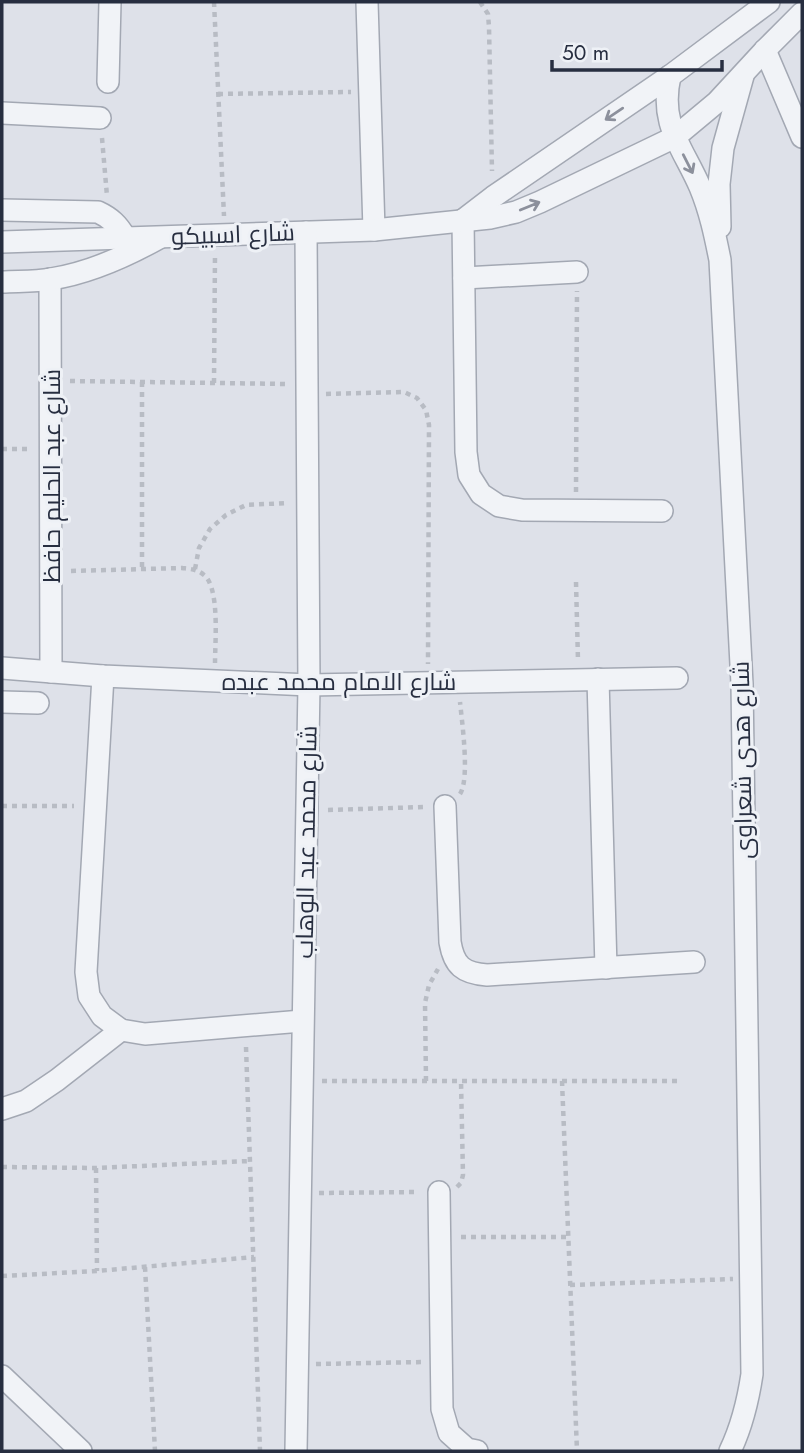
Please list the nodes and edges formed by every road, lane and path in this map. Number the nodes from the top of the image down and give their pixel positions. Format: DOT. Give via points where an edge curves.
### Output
graph roads {
  1 [pos="110,2"];
  2 [pos="214,2"];
  3 [pos="367,2"];
  4 [pos="480,2"];
  5 [pos="769,2"];
  6 [pos="802,13"];
  7 [pos="765,50"];
  8 [pos="744,73"];
  9 [pos="670,76"];
  10 [pos="108,82"];
  11 [pos="370,92"];
  12 [pos="218,94"];
  13 [pos="2,113"];
  14 [pos="100,118"];
  15 [pos="802,137"];
  16 [pos="675,138"];
  17 [pos="493,197"];
  18 [pos="2,210"];
  19 [pos="109,218"];
  20 [pos="463,220"];
  21 [pos="374,230"];
  22 [pos="306,232"];
  23 [pos="220,234"];
  24 [pos="163,236"];
  25 [pos="125,237"];
  26 [pos="2,242"];
  27 [pos="720,260"];
  28 [pos="577,272"];
  29 [pos="464,278"];
  30 [pos="50,279"];
  31 [pos="2,282"];
  32 [pos="51,380"];
  33 [pos="142,382"];
  34 [pos="214,383"];
  35 [pos="307,389"];
  36 [pos="2,449"];
  37 [pos="51,450"];
  38 [pos="308,502"];
  39 [pos="576,511"];
  40 [pos="662,511"];
  41 [pos="142,569"];
  42 [pos="195,569"];
  43 [pos="51,572"];
  44 [pos="576,582"];
  45 [pos="2,668"];
  46 [pos="51,672"];
  47 [pos="103,676"];
  48 [pos="677,678"];
  49 [pos="588,680"];
  50 [pos="216,681"];
  51 [pos="459,682"];
  52 [pos="428,683"];
  53 [pos="309,685"];
  54 [pos="2,702"];
  55 [pos="38,703"];
  56 [pos="2,806"];
  57 [pos="445,806"];
  58 [pos="96,807"];
  59 [pos="306,811"];
  60 [pos="452,956"];
  61 [pos="694,962"];
  62 [pos="606,968"];
  63 [pos="302,1021"];
  64 [pos="245,1025"];
  65 [pos="121,1030"];
  66 [pos="302,1081"];
  67 [pos="426,1081"];
  68 [pos="460,1081"];
  69 [pos="562,1081"];
  70 [pos="682,1081"];
  71 [pos="2,1109"];
  72 [pos="250,1161"];
  73 [pos="2,1167"];
  74 [pos="96,1168"];
  75 [pos="439,1192"];
  76 [pos="300,1193"];
  77 [pos="440,1237"];
  78 [pos="569,1237"];
  79 [pos="254,1256"];
  80 [pos="145,1267"];
  81 [pos="97,1271"];
  82 [pos="2,1276"];
  83 [pos="751,1278"];
  84 [pos="570,1285"];
  85 [pos="442,1362"];
  86 [pos="297,1365"];
  87 [pos="2,1376"];
  88 [pos="81,1451"];
  89 [pos="155,1451"];
  90 [pos="260,1451"];
  91 [pos="296,1451"];
  92 [pos="477,1451"];
  93 [pos="578,1451"];
  94 [pos="730,1451"];
  1 -- 10 [label="street"];
  2 -- 12 [label="path"];
  3 -- 11 [label="street"];
  4 -- 17 [label="path" via="489,27"];
  5 -- 9 [label="street"];
  6 -- 7 [label="street, شارع اسبيكو"];
  7 -- 8 [label="street, شارع اسبيكو"];
  7 -- 15 [label="street"];
  8 -- 16 [label="street, شارع اسبيكو"];
  8 -- 27 [label="street" via="723,148"];
  9 -- 16 [label="street, شارع هدى شعراوى" via="666,105"];
  9 -- 17 [label="street, one-way"];
  11 -- 12 [label="path"];
  11 -- 21 [label="street"];
  12 -- 23 [label="path"];
  13 -- 14 [label="street"];
  14 -- 19 [label="path"];
  20 -- 16 [label="street, شارع اسبيكو, one-way" via="516,212"];
  16 -- 27 [label="street, شارع هدى شعراوى, one-way" via="700,187"];
  17 -- 20 [label="street"];
  18 -- 19 [label="street" via="85,211"];
  19 -- 25 [label="street"];
  20 -- 21 [label="street, شارع اسبيكو"];
  20 -- 29 [label="street"];
  21 -- 22 [label="street, شارع اسبيكو"];
  22 -- 23 [label="street, شارع اسبيكو"];
  22 -- 35 [label="street, شارع محمد عبد الوهاب"];
  23 -- 24 [label="street, شارع اسبيكو"];
  23 -- 34 [label="path"];
  24 -- 25 [label="street, شارع اسبيكو"];
  24 -- 30 [label="street" via="90,270"];
  25 -- 26 [label="street, شارع اسبيكو"];
  27 -- 83 [label="street, شارع هدى شعراوى" via="742,684"];
  28 -- 29 [label="street"];
  28 -- 39 [label="path"];
  29 -- 39 [label="street" via="469,475 481,494 499,506"];
  30 -- 31 [label="street"];
  30 -- 32 [label="street, شارع عبد الحليم حافظ"];
  32 -- 33 [label="path"];
  32 -- 37 [label="street, شارع عبد الحليم حافظ"];
  33 -- 34 [label="path"];
  33 -- 41 [label="path"];
  34 -- 35 [label="path"];
  35 -- 38 [label="street, شارع محمد عبد الوهاب"];
  35 -- 52 [label="path" via="404,391 426,410"];
  36 -- 37 [label="path"];
  37 -- 43 [label="street, شارع عبد الحليم حافظ"];
  38 -- 42 [label="path" via="246,505 226,515 210,529 199,548"];
  38 -- 53 [label="street, شارع محمد عبد الوهاب"];
  39 -- 40 [label="street"];
  41 -- 42 [label="path"];
  41 -- 43 [label="path"];
  42 -- 50 [label="path" via="212,586"];
  43 -- 46 [label="street, شارع عبد الحليم حافظ"];
  44 -- 49 [label="path"];
  45 -- 46 [label="street, شارع الامام محمد عبده"];
  46 -- 47 [label="street, شارع الامام محمد عبده"];
  47 -- 50 [label="street, شارع الامام محمد عبده"];
  47 -- 58 [label="street"];
  48 -- 49 [label="street, شارع الامام محمد عبده"];
  49 -- 51 [label="street, شارع الامام محمد عبده"];
  49 -- 62 [label="street"];
  50 -- 53 [label="street, شارع الامام محمد عبده"];
  51 -- 52 [label="street, شارع الامام محمد عبده"];
  51 -- 57 [label="path" via="465,775 456,799"];
  52 -- 53 [label="street, شارع الامام محمد عبده"];
  53 -- 59 [label="street, شارع محمد عبد الوهاب"];
  54 -- 55 [label="street"];
  56 -- 58 [label="path"];
  57 -- 59 [label="path"];
  57 -- 60 [label="street"];
  58 -- 65 [label="street" via="86,972 89,996 102,1016"];
  59 -- 63 [label="street, شارع محمد عبد الوهاب"];
  60 -- 62 [label="street" via="473,974"];
  60 -- 67 [label="path" via="438,968 425,1003"];
  61 -- 62 [label="street"];
  63 -- 64 [label="street"];
  63 -- 66 [label="street, شارع محمد عبد الوهاب"];
  64 -- 65 [label="street" via="145,1034"];
  64 -- 72 [label="path"];
  65 -- 71 [label="street" via="26,1101"];
  66 -- 67 [label="path"];
  66 -- 76 [label="street, شارع محمد عبد الوهاب"];
  67 -- 68 [label="path"];
  68 -- 69 [label="path"];
  68 -- 75 [label="path" via="463,1175 455,1189"];
  69 -- 70 [label="path"];
  69 -- 78 [label="path"];
  72 -- 74 [label="path"];
  72 -- 79 [label="path"];
  73 -- 74 [label="path"];
  74 -- 81 [label="path"];
  75 -- 76 [label="path"];
  75 -- 77 [label="street"];
  76 -- 86 [label="street, شارع محمد عبد الوهاب"];
  77 -- 78 [label="path"];
  77 -- 85 [label="street"];
  78 -- 84 [label="path"];
  79 -- 80 [label="path"];
  79 -- 90 [label="path"];
  80 -- 81 [label="path"];
  80 -- 89 [label="path"];
  81 -- 82 [label="path"];
  83 -- 84 [label="path"];
  83 -- 94 [label="street, شارع هدى شعراوى" via="752,1374 748,1402"];
  84 -- 93 [label="path"];
  85 -- 86 [label="path"];
  85 -- 92 [label="street" via="442,1409 449,1433 467,1449"];
  86 -- 91 [label="street, شارع محمد عبد الوهاب"];
  87 -- 88 [label="street"];
}
